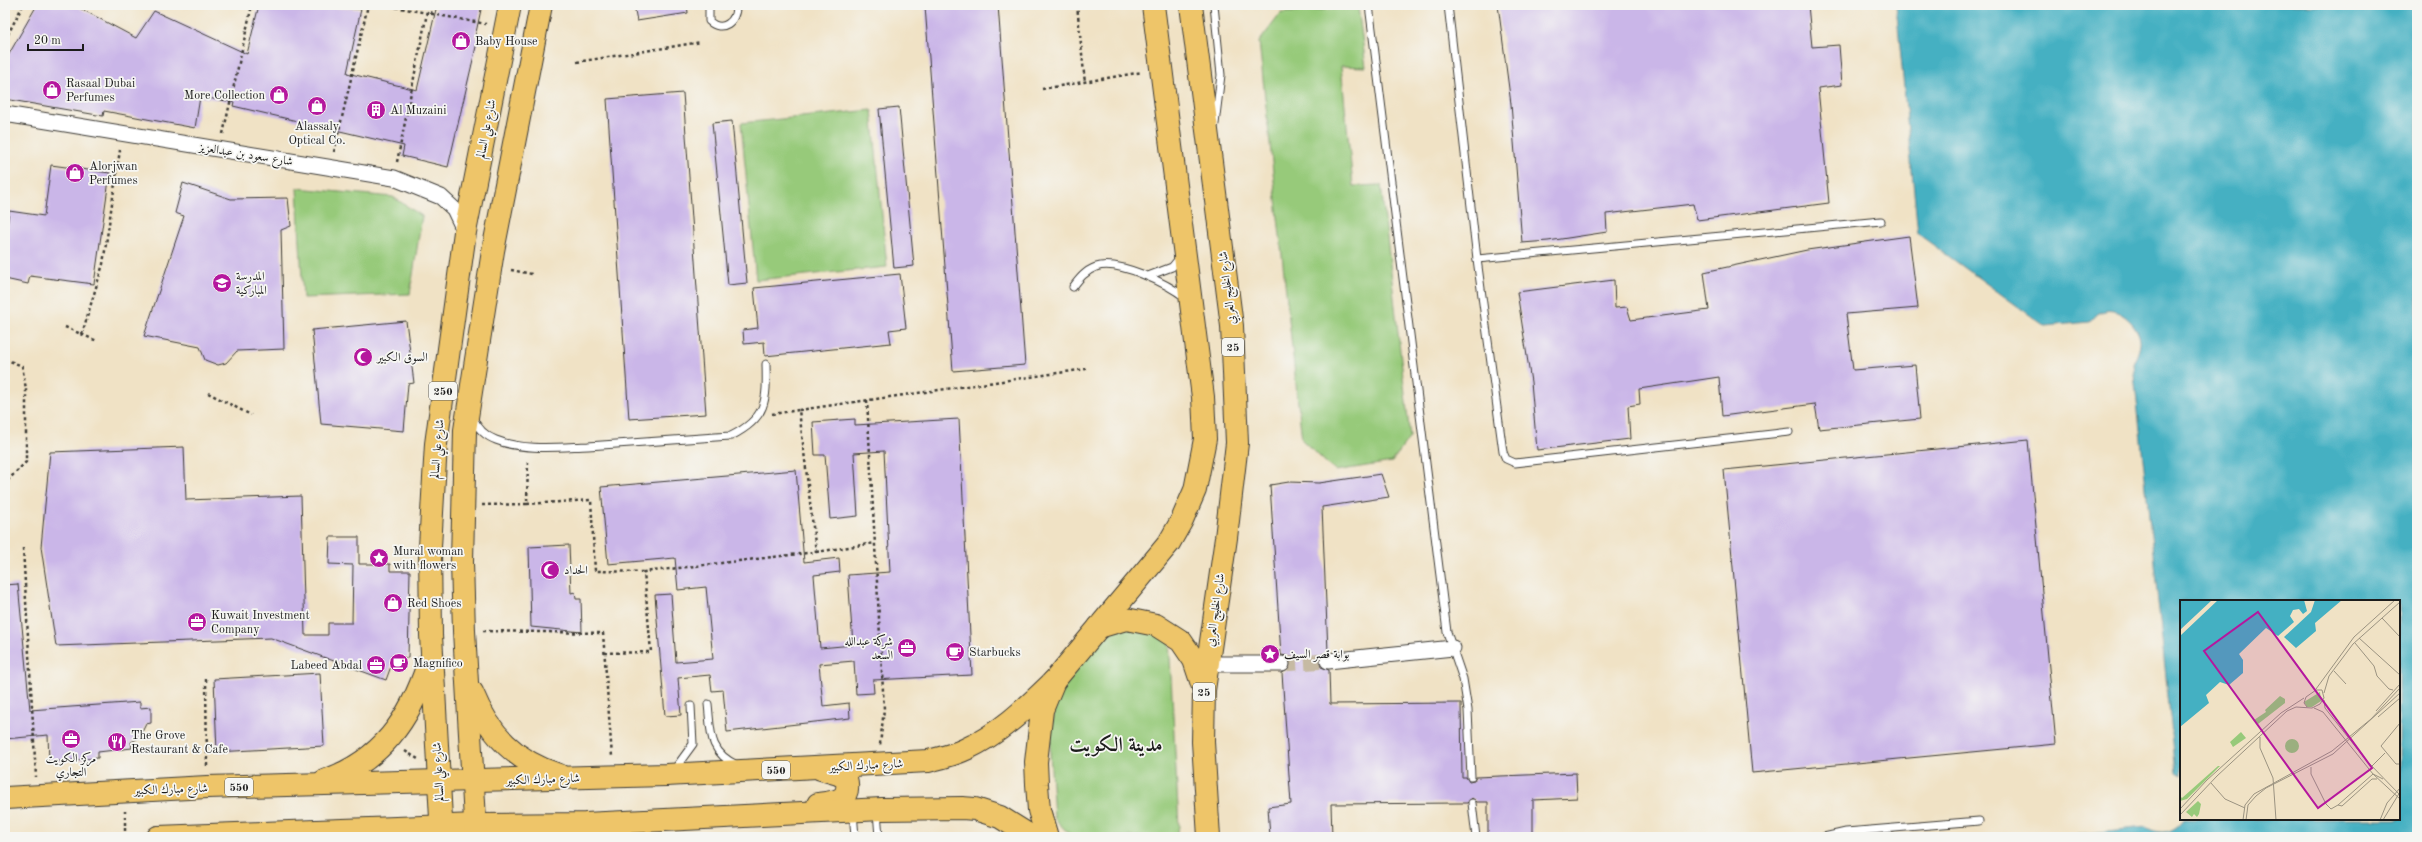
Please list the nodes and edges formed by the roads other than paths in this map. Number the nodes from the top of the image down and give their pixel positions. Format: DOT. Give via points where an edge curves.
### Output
graph roads {
  1 [pos="510,5"];
  2 [pos="541,5"];
  3 [pos="709,5"];
  4 [pos="736,5"];
  5 [pos="1153,5"];
  6 [pos="1192,5"];
  7 [pos="1214,5"];
  8 [pos="1369,5"];
  9 [pos="1448,5"];
  10 [pos="5,114"];
  11 [pos="1211,160"];
  12 [pos="1881,221"];
  13 [pos="465,232"];
  14 [pos="1185,250"];
  15 [pos="1477,259"];
  16 [pos="1148,276"];
  17 [pos="1073,287"];
  18 [pos="1191,302"];
  19 [pos="766,364"];
  20 [pos="468,408"];
  21 [pos="1789,432"];
  22 [pos="1099,627"];
  23 [pos="431,635"];
  24 [pos="1453,648"];
  25 [pos="1328,660"];
  26 [pos="467,661"];
  27 [pos="1208,664"];
  28 [pos="1282,664"];
  29 [pos="1054,681"];
  30 [pos="1204,690"];
  31 [pos="708,704"];
  32 [pos="691,706"];
  33 [pos="816,768"];
  34 [pos="758,772"];
  35 [pos="666,776"];
  36 [pos="1471,777"];
  37 [pos="568,778"];
  38 [pos="472,782"];
  39 [pos="438,783"];
  40 [pos="312,785"];
  41 [pos="5,798"];
  42 [pos="1472,802"];
  43 [pos="876,809"];
  44 [pos="853,810"];
  45 [pos="762,813"];
  46 [pos="1979,822"];
  47 [pos="585,824"];
  48 [pos="316,830"];
  49 [pos="476,831"];
  50 [pos="442,832"];
  51 [pos="158,837"];
  52 [pos="339,837"];
  53 [pos="547,837"];
  54 [pos="855,837"];
  55 [pos="879,837"];
  56 [pos="1032,837"];
  57 [pos="1047,837"];
  58 [pos="1209,837"];
  59 [pos="1476,837"];
  60 [pos="1824,837"];
  1 -- 13 [label="main road, شارع علي السالم / 250"];
  2 -- 20 [label="main road, 250" via="493,251"];
  3 -- 4 [label="lane" via="709,21 714,26 723,27 730,24"];
  5 -- 14 [label="main road"];
  6 -- 11 [label="main road, شارع الخليج العربي / 25"];
  7 -- 11 [label="lane" via="1221,74"];
  8 -- 24 [label="lane" via="1447,632"];
  9 -- 15 [label="lane"];
  10 -- 13 [label="street, شارع سعود بن عبدالعزيز" via="394,178 441,197 454,209"];
  11 -- 27 [label="main road, شارع الخليج العربي / 25" via="1232,326 1237,443"];
  12 -- 15 [label="lane"];
  13 -- 23 [label="main road, شارع علي السالم / 250" via="436,444 430,547"];
  14 -- 16 [label="lane" via="1172,267"];
  14 -- 18 [label="main road"];
  15 -- 21 [label="lane" via="1506,459 1515,463"];
  16 -- 17 [label="lane" via="1113,266 1097,267 1083,274"];
  16 -- 18 [label="lane"];
  18 -- 22 [label="main road" via="1203,397 1205,439 1195,490 1169,543"];
  19 -- 20 [label="lane" via="767,392 760,413 749,427 731,436 610,445 528,445 497,441 485,435 478,428"];
  20 -- 26 [label="main road, 250" via="463,450 462,562"];
  22 -- 29 [label="main road"];
  22 -- 30 [label="main road, 25" via="1119,621 1137,620 1164,629 1186,647"];
  23 -- 39 [label="main road, شارع علي السالم / 250"];
  23 -- 40 [label="main road" via="428,664 419,692 405,718 387,741 365,760 339,775"];
  24 -- 25 [label="street"];
  24 -- 36 [label="lane" via="1463,678 1468,710"];
  26 -- 37 [label="main road" via="471,689 481,714 497,737 518,756 542,770"];
  26 -- 38 [label="main road, 250"];
  27 -- 28 [label="street"];
  27 -- 30 [label="main road, شارع الخليج العربي / 25"];
  29 -- 33 [label="main road, شارع مبارك الكبير / 550" via="1014,720 965,750 928,762"];
  29 -- 57 [label="main road" via="1042,710 1036,762 1039,810"];
  30 -- 58 [label="main road, 25" via="1202,742"];
  31 -- 34 [label="lane" via="712,743 721,754 735,764"];
  32 -- 35 [label="lane" via="693,744 676,768"];
  33 -- 34 [label="main road, شارع مبارك الكبير / 550"];
  33 -- 45 [label="main road" via="846,778 846,794 838,801"];
  34 -- 35 [label="main road, شارع مبارك الكبير / 550"];
  35 -- 37 [label="main road, شارع مبارك الكبير / 550"];
  37 -- 38 [label="main road, شارع مبارك الكبير / 550"];
  38 -- 39 [label="main road, شارع مبارك الكبير / 550"];
  38 -- 49 [label="main road, 250"];
  39 -- 40 [label="main road, شارع مبارك الكبير / 550"];
  39 -- 50 [label="main road, شارع علي السالم / 250"];
  40 -- 41 [label="main road, شارع مبارك الكبير / 550" via="207,787"];
  42 -- 59 [label="lane"];
  43 -- 44 [label="main road"];
  43 -- 55 [label="lane"];
  43 -- 56 [label="main road" via="975,809 1000,817"];
  44 -- 45 [label="main road"];
  44 -- 54 [label="lane"];
  45 -- 47 [label="main road"];
  46 -- 60 [label="lane" via="1846,832"];
  47 -- 49 [label="main road"];
  47 -- 53 [label="main road"];
  48 -- 50 [label="main road"];
  48 -- 51 [label="main road"];
  48 -- 52 [label="main road"];
  49 -- 50 [label="main road"];
}
